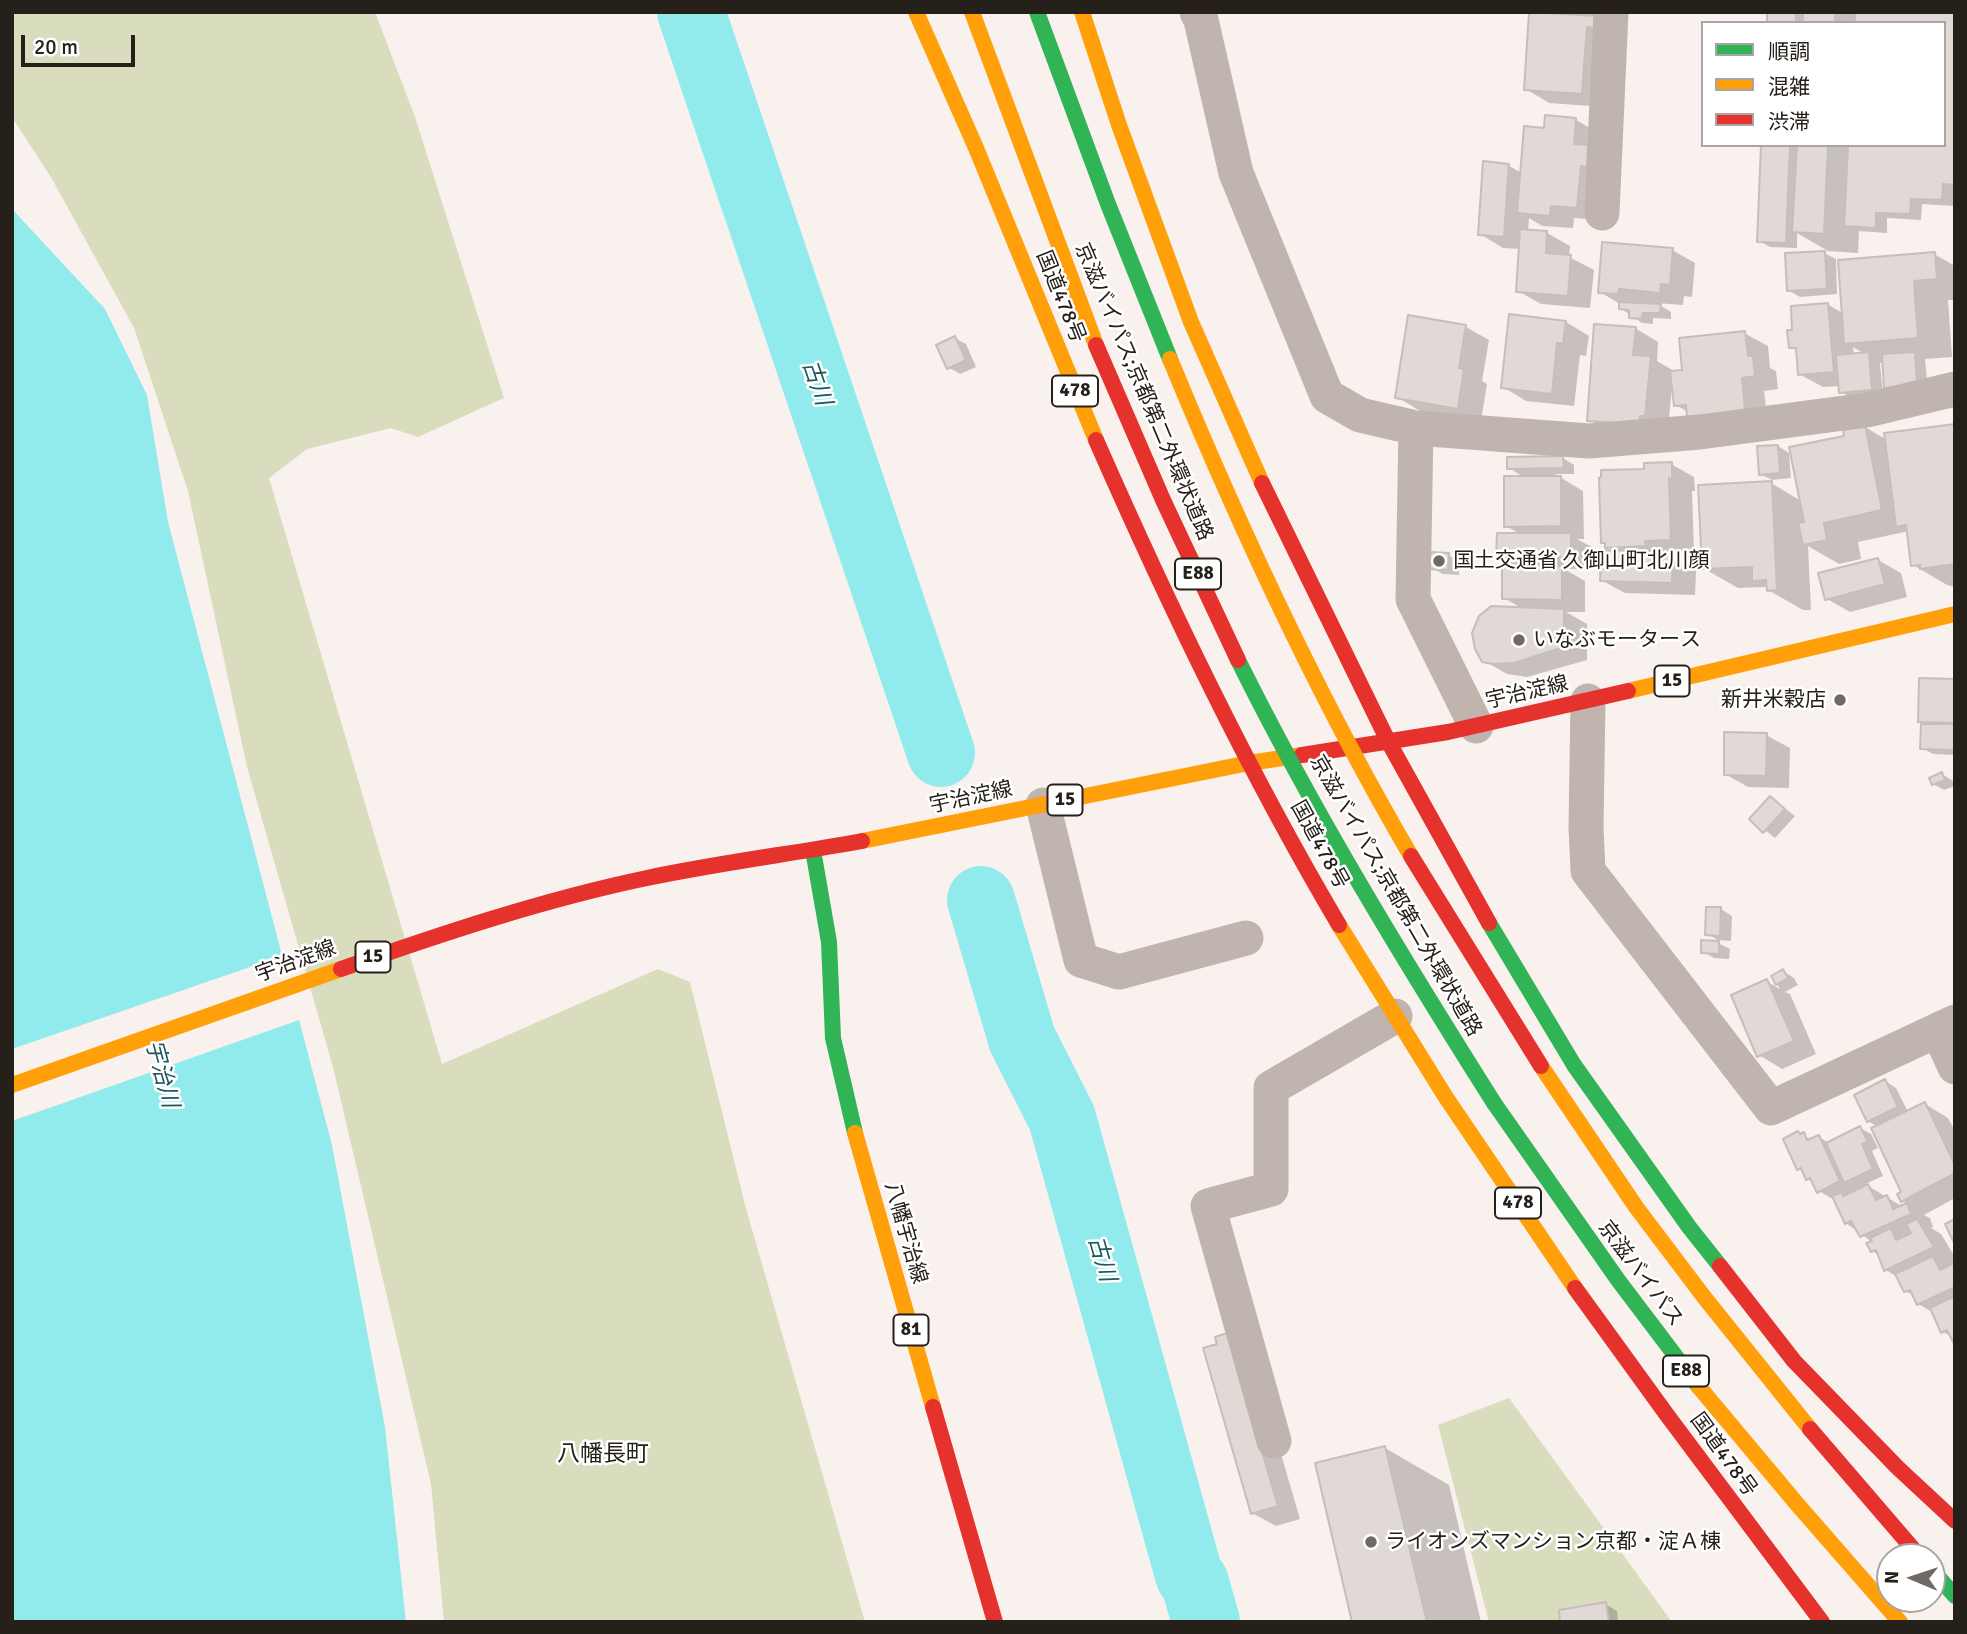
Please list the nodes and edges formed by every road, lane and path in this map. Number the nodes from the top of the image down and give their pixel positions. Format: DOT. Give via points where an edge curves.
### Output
graph roads {
  1 [pos="916,12"];
  2 [pos="930,12"];
  3 [pos="972,12"];
  4 [pos="1037,12"];
  5 [pos="1082,12"];
  6 [pos="1197,12"];
  7 [pos="1611,12"];
  8 [pos="975,145"];
  9 [pos="1602,213"];
  10 [pos="1955,389"];
  11 [pos="1416,428"];
  12 [pos="1955,614"];
  13 [pos="1588,701"];
  14 [pos="1476,726"];
  15 [pos="1388,741"];
  16 [pos="1249,763"];
  17 [pos="1044,805"];
  18 [pos="813,850"];
  19 [pos="1246,938"];
  20 [pos="1395,1016"];
  21 [pos="1946,1026"];
  22 [pos="1541,1066"];
  23 [pos="1955,1067"];
  24 [pos="12,1086"];
  25 [pos="1494,1103"];
  26 [pos="1622,1352"];
  27 [pos="1794,1361"];
  28 [pos="1274,1441"];
  29 [pos="1912,1504"];
  30 [pos="1955,1521"];
  31 [pos="1908,1543"];
  32 [pos="1788,1549"];
  33 [pos="995,1622"];
  34 [pos="1822,1622"];
  35 [pos="1900,1622"];
  1 -- 8 [label="main road, 国道478号 / 478"];
  2 -- 8 [label="main road"];
  3 -- 25 [label="main road, 京滋バイパス;京都第二外環状道路 / E88, bridge" via="1137,442 1221,622 1313,803 1407,966"];
  4 -- 22 [label="main road, 京滋バイパス;京都第二外環状道路, bridge" via="1190,408 1275,598 1359,764 1453,928"];
  5 -- 15 [label="main road" via="1191,322 1279,521"];
  6 -- 11 [label="street" via="1236,173 1327,396 1360,415"];
  7 -- 9 [label="street"];
  8 -- 16 [label="main road, 国道478号 / 478" via="1093,433"];
  10 -- 11 [label="street" via="1867,410 1589,441"];
  11 -- 14 [label="street" via="1413,599"];
  12 -- 13 [label="main road, 宇治淀線 / 15"];
  13 -- 14 [label="main road, 宇治淀線 / 15"];
  13 -- 21 [label="street" via="1588,871 1771,1108"];
  14 -- 15 [label="main road, 宇治淀線 / 15"];
  15 -- 16 [label="main road, 宇治淀線 / 15"];
  15 -- 27 [label="main road" via="1574,1065 1689,1227"];
  16 -- 17 [label="main road, 宇治淀線 / 15"];
  16 -- 20 [label="main road, 国道478号 / 478"];
  17 -- 18 [label="main road, 宇治淀線 / 15"];
  17 -- 19 [label="street" via="1081,960 1119,972"];
  18 -- 24 [label="main road, 宇治淀線 / 15" via="645,878 453,930"];
  18 -- 33 [label="main road, 八幡宇治線 / 81" via="829,942 833,1038 848,1110"];
  20 -- 26 [label="main road, 国道478号 / 478"];
  20 -- 28 [label="street" via="1271,1088 1270,1189 1208,1206"];
  21 -- 23 [label="street"];
  22 -- 31 [label="main road, 京滋バイパス" via="1636,1206 1737,1340"];
  25 -- 35 [label="main road, 京滋バイパス / E88" via="1589,1242 1695,1382"];
  26 -- 32 [label="main road"];
  26 -- 34 [label="main road, 国道478号 / 478"];
  27 -- 29 [label="main road"];
  27 -- 30 [label="main road"];
}
